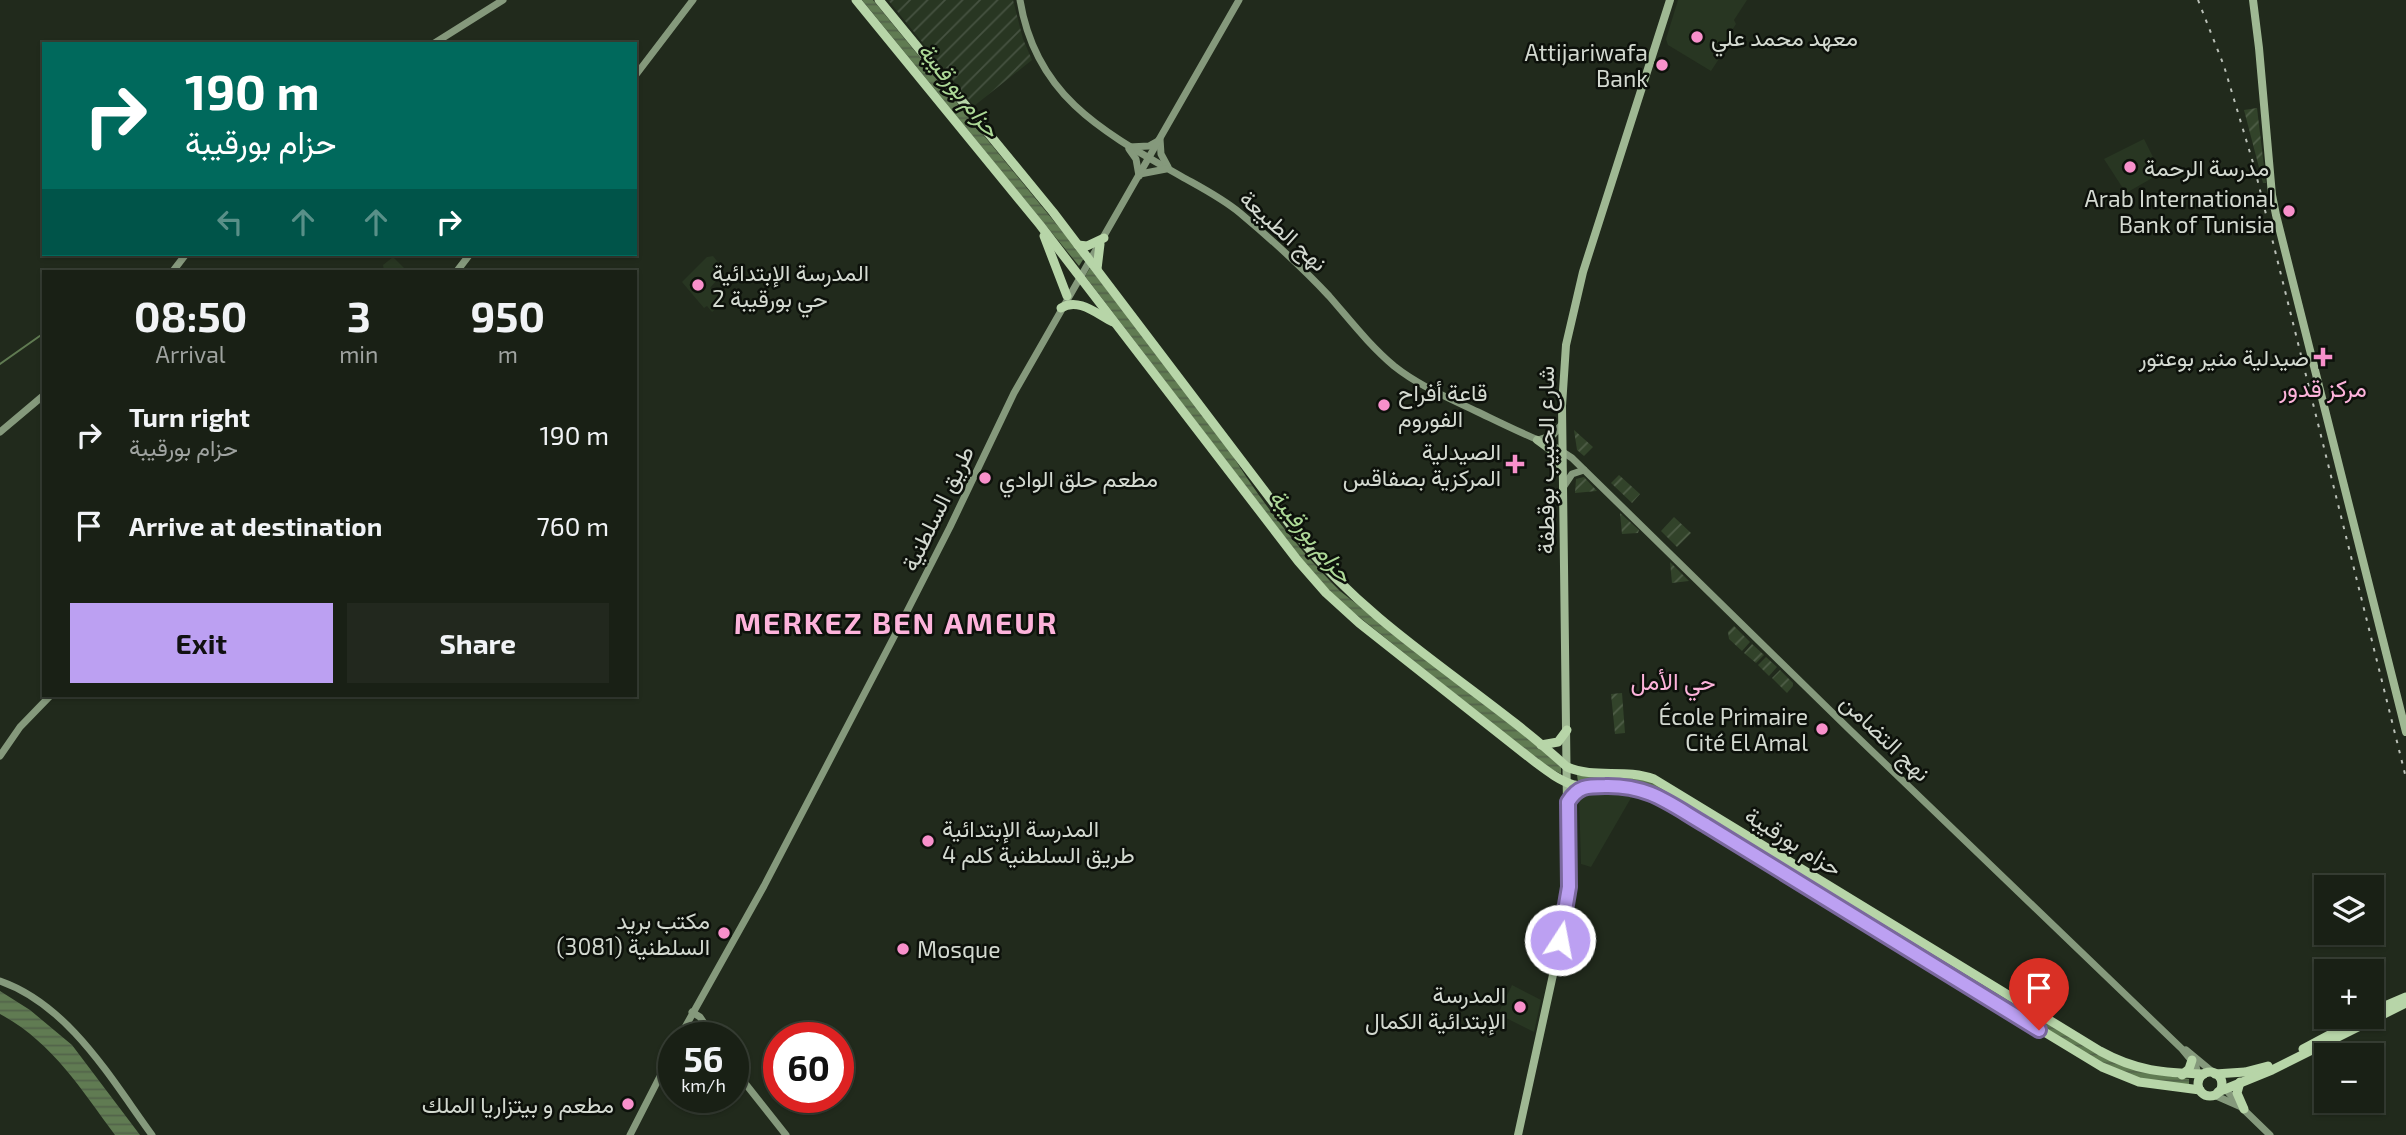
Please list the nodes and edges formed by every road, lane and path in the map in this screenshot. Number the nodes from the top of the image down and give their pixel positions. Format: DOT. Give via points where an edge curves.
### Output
graph roads {
  1 [pos="503,0"];
  2 [pos="693,0"];
  3 [pos="856,0"];
  4 [pos="879,0"];
  5 [pos="1020,0"];
  6 [pos="1238,0"];
  7 [pos="1670,0"];
  8 [pos="2253,0"];
  9 [pos="436,42"];
  10 [pos="637,73"];
  11 [pos="1159,140"];
  12 [pos="1127,146"];
  13 [pos="1149,158"];
  14 [pos="1170,170"];
  15 [pos="1139,175"];
  16 [pos="1042,228"];
  17 [pos="1102,241"];
  18 [pos="1078,245"];
  19 [pos="184,256"];
  20 [pos="468,256"];
  21 [pos="1090,259"];
  22 [pos="174,270"];
  23 [pos="458,270"];
  24 [pos="1098,270"];
  25 [pos="1079,276"];
  26 [pos="1067,296"];
  27 [pos="1061,308"];
  28 [pos="1116,323"];
  29 [pos="42,397"];
  30 [pos="1563,424"];
  31 [pos="0,432"];
  32 [pos="1537,440"];
  33 [pos="1563,452"];
  34 [pos="1584,470"];
  35 [pos="1564,473"];
  36 [pos="1564,486"];
  37 [pos="49,697"];
  38 [pos="1567,730"];
  39 [pos="2406,732"];
  40 [pos="1541,745"];
  41 [pos="0,756"];
  42 [pos="1567,767"];
  43 [pos="1568,783"];
  44 [pos="1584,786"];
  45 [pos="1568,802"];
  46 [pos="0,981"];
  47 [pos="2404,998"];
  48 [pos="2384,1006"];
  49 [pos="692,1012"];
  50 [pos="687,1022"];
  51 [pos="703,1022"];
  52 [pos="2340,1029"];
  53 [pos="2182,1049"];
  54 [pos="2192,1060"];
  55 [pos="2215,1074"];
  56 [pos="2182,1075"];
  57 [pos="658,1080"];
  58 [pos="2200,1080"];
  59 [pos="2240,1082"];
  60 [pos="749,1088"];
  61 [pos="2220,1090"];
  62 [pos="2242,1108"];
  63 [pos="152,1135"];
  64 [pos="630,1135"];
  65 [pos="786,1135"];
  66 [pos="1518,1135"];
  67 [pos="2270,1135"];
  1 -- 9 [label="street"];
  2 -- 10 [label="street"];
  3 -- 16 [label="highway, حزام بورقيبة"];
  4 -- 18 [label="highway"];
  5 -- 12 [label="street, نهج الطبيعة" via="1033,48 1058,89 1086,118"];
  6 -- 11 [label="street, طريق السلطنية"];
  7 -- 30 [label="main road, شارع الحبيب بوقطفة" via="1572,315 1562,374"];
  8 -- 39 [label="main road" via="2272,195"];
  11 -- 12 [label="street" via="1149,146"];
  11 -- 13 [label="street, طريق السلطنية"];
  11 -- 14 [label="street"];
  12 -- 13 [label="street, نهج الطبيعة"];
  12 -- 15 [label="street"];
  13 -- 14 [label="street, نهج الطبيعة"];
  13 -- 15 [label="street, طريق السلطنية"];
  14 -- 15 [label="street"];
  14 -- 32 [label="street, نهج الطبيعة" via="1236,210 1265,234 1403,372"];
  15 -- 17 [label="street, طريق السلطنية"];
  16 -- 25 [label="highway, حزام بورقيبة"];
  16 -- 26 [label="highway"];
  17 -- 18 [label="highway"];
  17 -- 21 [label="street, طريق السلطنية"];
  17 -- 24 [label="highway"];
  18 -- 21 [label="highway"];
  19 -- 22 [label="street"];
  20 -- 23 [label="street"];
  21 -- 24 [label="highway"];
  21 -- 25 [label="street, طريق السلطنية"];
  24 -- 40 [label="highway" via="1327,570"];
  25 -- 26 [label="street, طريق السلطنية"];
  25 -- 28 [label="highway, حزام بورقيبة"];
  26 -- 27 [label="street, طريق السلطنية"];
  27 -- 28 [label="highway" via="1077,304"];
  27 -- 49 [label="street, طريق السلطنية" via="777,862"];
  28 -- 43 [label="highway, حزام بورقيبة" via="1326,593 1525,755"];
  29 -- 31 [label="street"];
  30 -- 32 [label="street" via="1553,435"];
  30 -- 33 [label="main road, شارع الحبيب بوقطفة"];
  32 -- 33 [label="street, نهج الطبيعة"];
  32 -- 35 [label="main road" via="1552,451"];
  33 -- 34 [label="street, نهج التضامن"];
  33 -- 35 [label="main road, شارع الحبيب بوقطفة"];
  34 -- 36 [label="street" via="1572,474"];
  34 -- 53 [label="street, نهج التضامن"];
  35 -- 36 [label="main road, شارع الحبيب بوقطفة"];
  36 -- 38 [label="main road, شارع الحبيب بوقطفة"];
  37 -- 41 [label="street"];
  38 -- 40 [label="highway" via="1558,742"];
  38 -- 42 [label="main road, شارع الحبيب بوقطفة"];
  40 -- 42 [label="highway"];
  42 -- 43 [label="main road, شارع الحبيب بوقطفة"];
  42 -- 56 [label="highway, حزام بورقيبة" via="1654,779 2090,1046 2139,1068"];
  43 -- 44 [label="highway, حزام بورقيبة"];
  43 -- 45 [label="main road, شارع الحبيب بوقطفة"];
  44 -- 45 [label="highway"];
  44 -- 58 [label="highway, حزام بورقيبة" via="1647,791 2102,1068 2138,1082"];
  45 -- 66 [label="main road, شارع الحبيب بوقطفة" via="1567,908"];
  46 -- 63 [label="street" via="25,992 74,1033"];
  47 -- 48 [label="highway"];
  47 -- 59 [label="highway" via="2272,1070"];
  49 -- 50 [label="street, طريق السلطنية"];
  49 -- 51 [label="street"];
  52 -- 55 [label="highway" via="2253,1070"];
  53 -- 54 [label="street, نهج التضامن"];
  53 -- 55 [label="street, نهج التضامن"];
  54 -- 56 [label="highway"];
  54 -- 58 [label="street, نهج التضامن"];
  55 -- 58 [label="highway"];
  55 -- 61 [label="highway"];
  56 -- 58 [label="highway, حزام بورقيبة"];
  57 -- 64 [label="street"];
  58 -- 61 [label="highway" via="2206,1095"];
  59 -- 61 [label="highway"];
  59 -- 62 [label="highway" via="2237,1093"];
  60 -- 65 [label="street"];
  61 -- 62 [label="street"];
  61 -- 62 [label="street"];
  62 -- 67 [label="street"];
}
